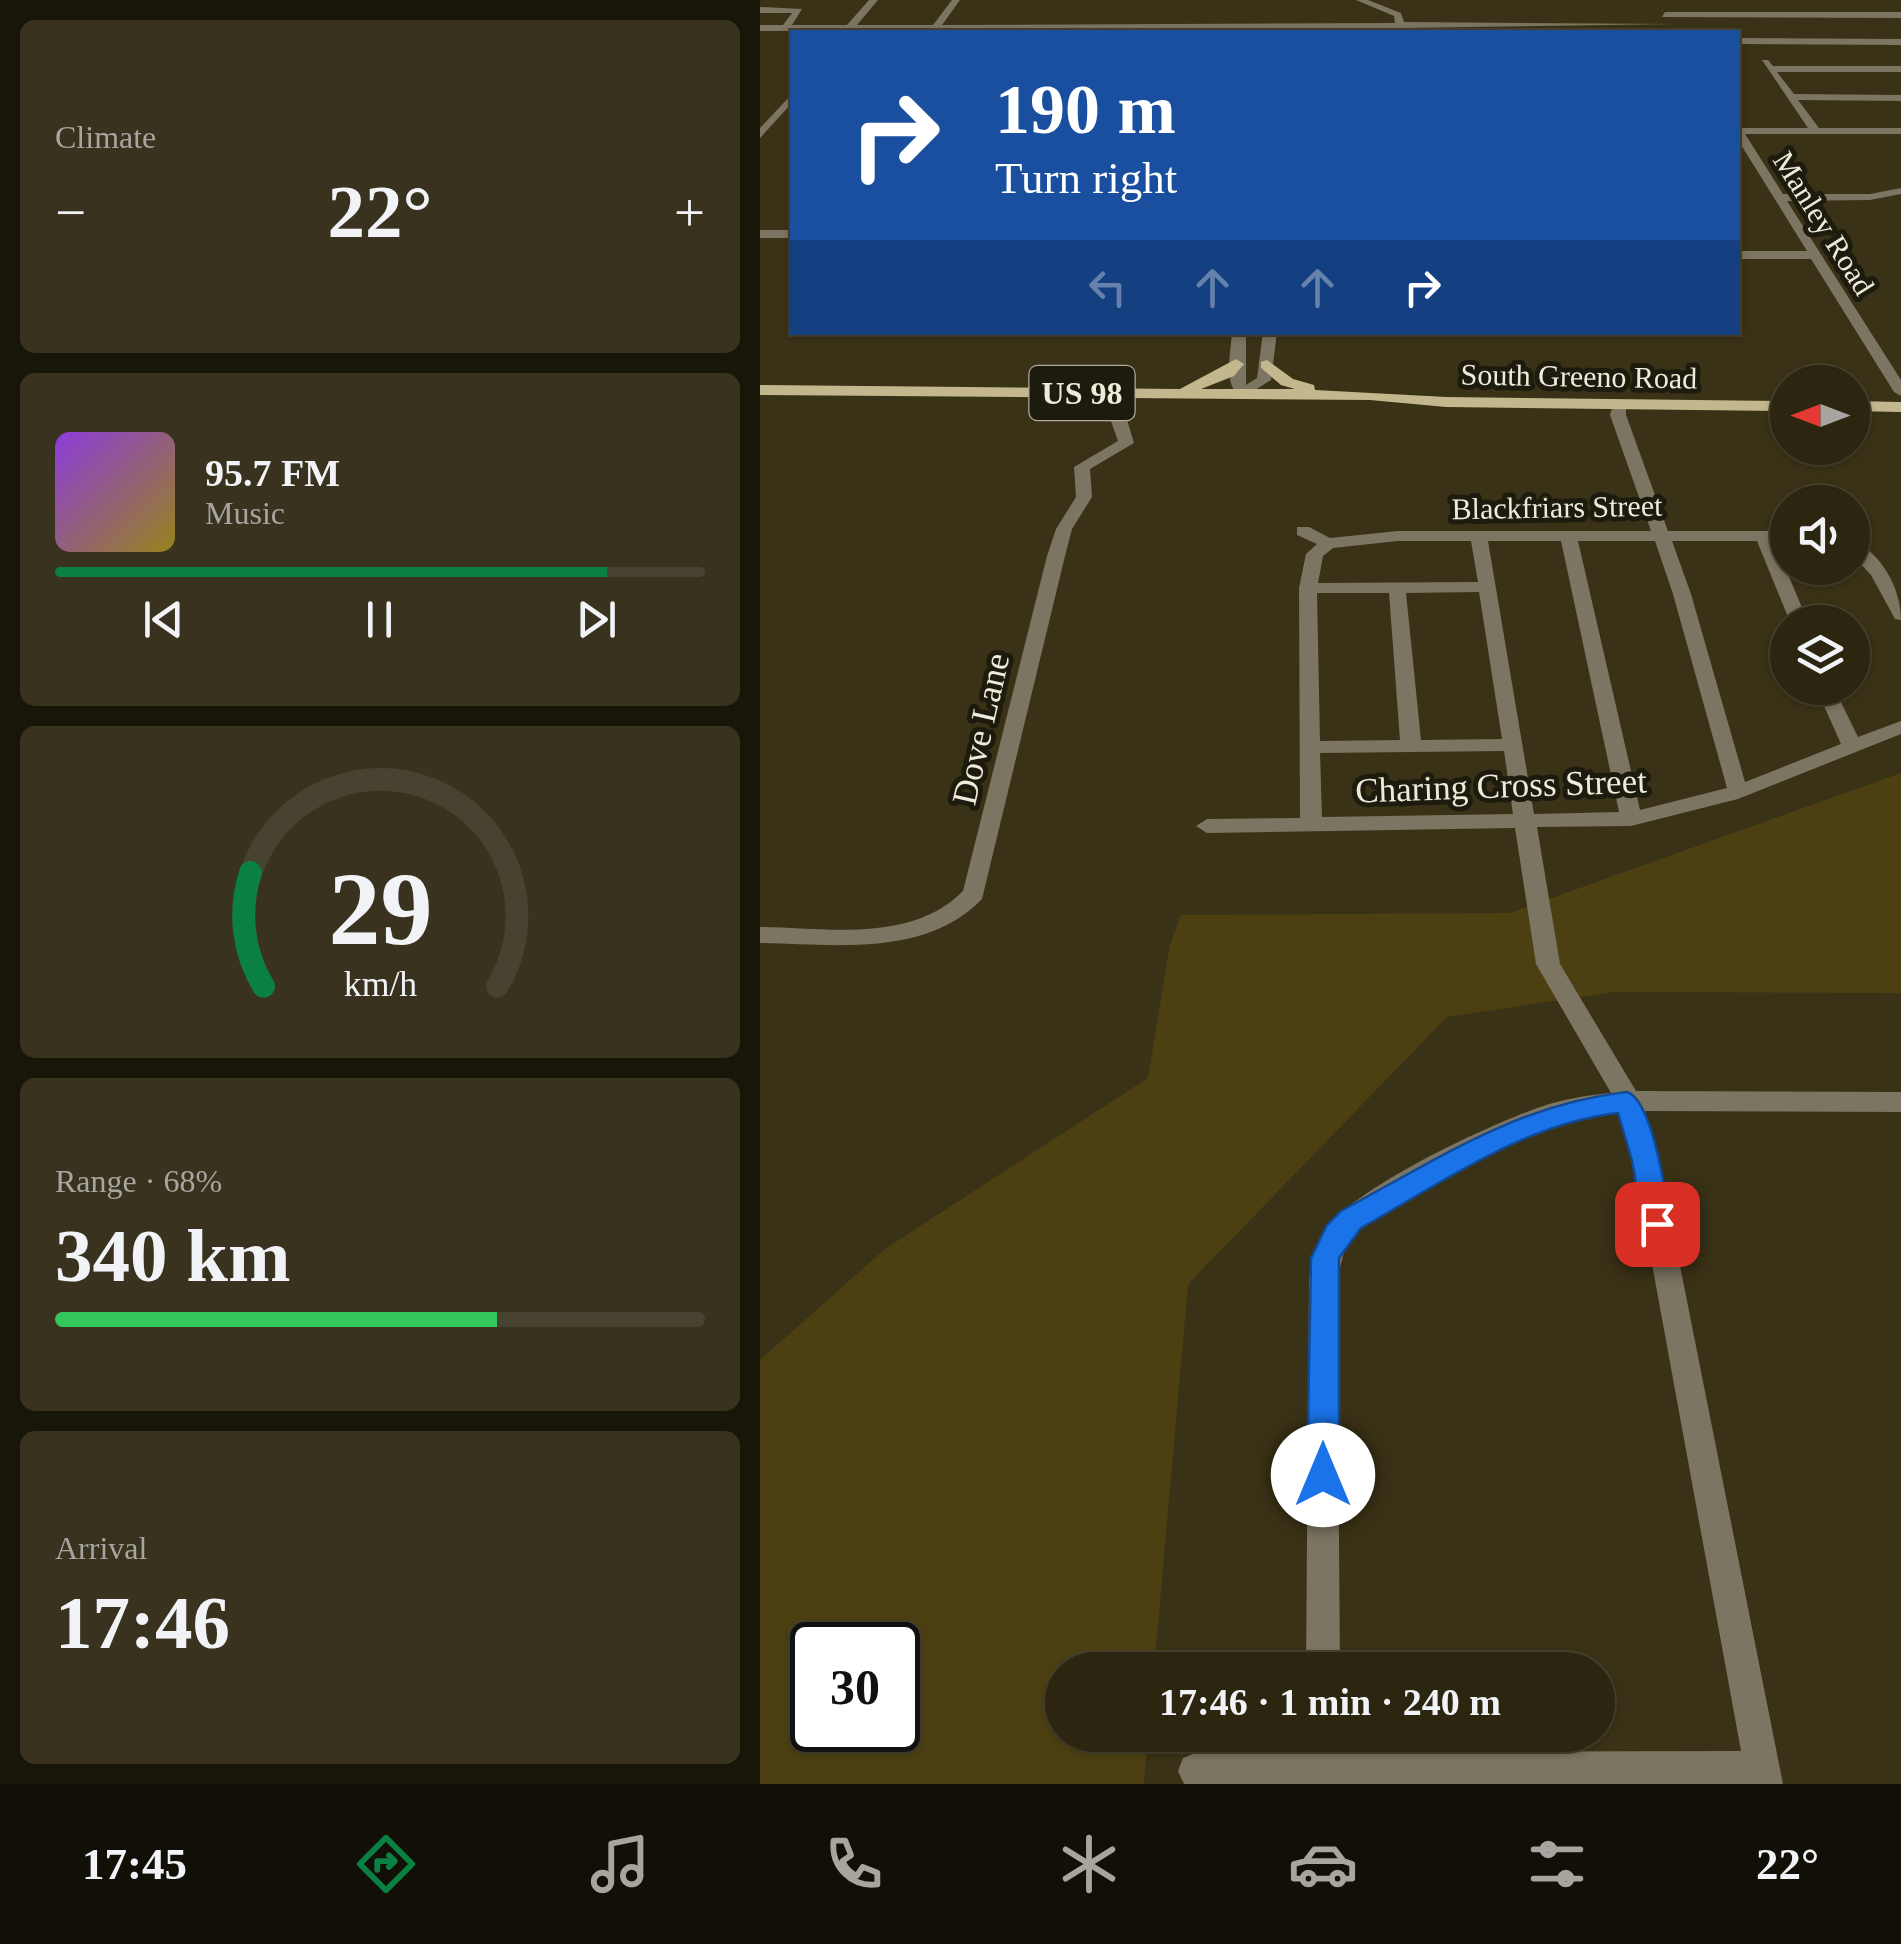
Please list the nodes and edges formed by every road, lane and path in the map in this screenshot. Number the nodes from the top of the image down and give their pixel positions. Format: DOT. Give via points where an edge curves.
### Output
graph roads {
  1 [pos="874,0"];
  2 [pos="956,0"];
  3 [pos="1360,0"];
  4 [pos="1656,0"];
  5 [pos="1378,2"];
  6 [pos="760,10"];
  7 [pos="1592,12"];
  8 [pos="1901,15"];
  9 [pos="1670,24"];
  10 [pos="760,28"];
  11 [pos="786,28"];
  12 [pos="935,28"];
  13 [pos="1598,28"];
  14 [pos="827,30"];
  15 [pos="849,30"];
  16 [pos="877,30"];
  17 [pos="1246,30"];
  18 [pos="1401,30"];
  19 [pos="1467,30"];
  20 [pos="1740,41"];
  21 [pos="1901,41"];
  22 [pos="1751,42"];
  23 [pos="1771,69"];
  24 [pos="1901,69"];
  25 [pos="1792,97"];
  26 [pos="1901,98"];
  27 [pos="790,99"];
  28 [pos="1740,132"];
  29 [pos="1816,132"];
  30 [pos="1901,132"];
  31 [pos="760,135"];
  32 [pos="1740,135"];
  33 [pos="1901,191"];
  34 [pos="1779,198"];
  35 [pos="760,234"];
  36 [pos="790,234"];
  37 [pos="1740,254"];
  38 [pos="1815,255"];
  39 [pos="1239,335"];
  40 [pos="1270,335"];
  41 [pos="1236,364"];
  42 [pos="1266,365"];
  43 [pos="760,390"];
  44 [pos="1770,391"];
  45 [pos="1870,392"];
  46 [pos="1901,392"];
  47 [pos="1112,393"];
  48 [pos="1168,394"];
  49 [pos="1242,394"];
  50 [pos="1342,395"];
  51 [pos="1370,395"];
  52 [pos="1619,404"];
  53 [pos="1770,406"];
  54 [pos="1870,406"];
  55 [pos="1901,407"];
  56 [pos="1303,532"];
  57 [pos="1661,533"];
  58 [pos="1568,534"];
  59 [pos="1763,534"];
  60 [pos="1770,535"];
  61 [pos="1478,536"];
  62 [pos="1328,543"];
  63 [pos="1870,560"];
  64 [pos="1486,587"];
  65 [pos="1308,588"];
  66 [pos="1397,588"];
  67 [pos="1792,605"];
  68 [pos="1901,614"];
  69 [pos="1833,705"];
  70 [pos="1901,726"];
  71 [pos="1851,744"];
  72 [pos="1512,745"];
  73 [pos="1411,746"];
  74 [pos="1310,747"];
  75 [pos="1738,792"];
  76 [pos="1631,818"];
  77 [pos="1523,823"];
  78 [pos="1310,825"];
  79 [pos="1208,826"];
  80 [pos="760,935"];
  81 [pos="1897,1101"];
  82 [pos="1627,1102"];
  83 [pos="1323,1652"];
  84 [pos="1323,1753"];
  85 [pos="1196,1771"];
  86 [pos="1764,1776"];
  1 -- 15 [label="street"];
  2 -- 12 [label="street"];
  3 -- 5 [label="street"];
  4 -- 9 [label="street"];
  5 -- 18 [label="street" via="1398,15"];
  6 -- 11 [label="street" via="799,10"];
  7 -- 13 [label="street"];
  8 -- 9 [label="street"];
  9 -- 13 [label="street"];
  10 -- 11 [label="street"];
  11 -- 14 [label="street"];
  12 -- 16 [label="street"];
  12 -- 17 [label="street"];
  13 -- 19 [label="street"];
  20 -- 22 [label="street"];
  21 -- 22 [label="street"];
  22 -- 23 [label="street"];
  23 -- 24 [label="street"];
  23 -- 25 [label="street"];
  25 -- 26 [label="street"];
  25 -- 29 [label="street"];
  27 -- 31 [label="street"];
  28 -- 29 [label="street"];
  29 -- 30 [label="street"];
  32 -- 34 [label="street, Manley Road"];
  33 -- 34 [label="street"];
  34 -- 38 [label="street, Manley Road"];
  35 -- 36 [label="street"];
  37 -- 38 [label="street"];
  38 -- 46 [label="street, Manley Road"];
  39 -- 41 [label="street"];
  40 -- 42 [label="street"];
  41 -- 48 [label="main road" via="1228,373"];
  41 -- 49 [label="street"];
  42 -- 49 [label="street" via="1264,380"];
  42 -- 50 [label="main road" via="1288,382"];
  43 -- 47 [label="main road, South Greeno Road / US 98"];
  44 -- 51 [label="main road, South Greeno Road / US 98" via="1444,389"];
  45 -- 46 [label="main road"];
  47 -- 48 [label="main road, South Greeno Road / US 98"];
  47 -- 80 [label="street, Dove Lane" via="1110,407 1126,443 1082,467 1084,497 1056,556 974,894 953,917 912,931"];
  48 -- 49 [label="main road, South Greeno Road / US 98"];
  49 -- 50 [label="main road, South Greeno Road / US 98"];
  50 -- 51 [label="main road, South Greeno Road / US 98"];
  51 -- 52 [label="main road, South Greeno Road / US 98"];
  52 -- 53 [label="main road, South Greeno Road / US 98"];
  52 -- 57 [label="street"];
  54 -- 55 [label="main road"];
  56 -- 62 [label="street"];
  57 -- 58 [label="street, Blackfriars Street"];
  57 -- 59 [label="street, Blackfriars Street"];
  57 -- 75 [label="street"];
  58 -- 61 [label="street, Blackfriars Street"];
  58 -- 76 [label="street"];
  59 -- 60 [label="street, Blackfriars Street"];
  59 -- 67 [label="street"];
  61 -- 62 [label="street, Blackfriars Street" via="1365,536"];
  61 -- 64 [label="street"];
  62 -- 65 [label="street" via="1315,554"];
  63 -- 68 [label="street"];
  64 -- 66 [label="street"];
  64 -- 72 [label="street"];
  65 -- 66 [label="street"];
  65 -- 74 [label="street"];
  66 -- 73 [label="street"];
  69 -- 71 [label="street"];
  70 -- 71 [label="street, Charing Cross Street"];
  71 -- 75 [label="street, Charing Cross Street"];
  72 -- 73 [label="street"];
  72 -- 77 [label="street"];
  73 -- 74 [label="street"];
  74 -- 78 [label="street"];
  75 -- 76 [label="street, Charing Cross Street"];
  76 -- 77 [label="street, Charing Cross Street"];
  77 -- 78 [label="street, Charing Cross Street"];
  77 -- 82 [label="street" via="1548,964"];
  78 -- 79 [label="street, Charing Cross Street"];
  81 -- 82 [label="street"];
  82 -- 83 [label="street" via="1564,1110 1523,1125 1375,1204 1337,1233 1323,1280"];
  82 -- 86 [label="street" via="1646,1160"];
  84 -- 85 [label="street"];
  84 -- 86 [label="street"];
}
